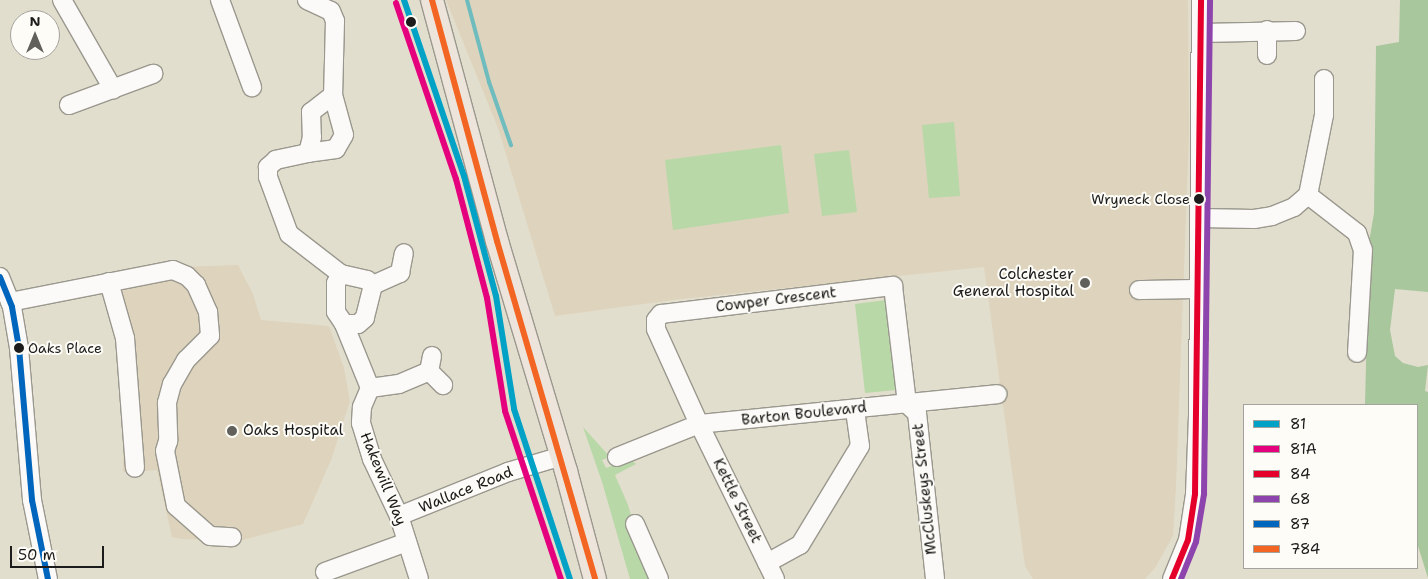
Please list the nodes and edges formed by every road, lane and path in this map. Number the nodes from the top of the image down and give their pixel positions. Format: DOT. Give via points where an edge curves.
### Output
graph roads {
  1 [pos="62,0"];
  2 [pos="220,0"];
  3 [pos="307,0"];
  4 [pos="432,0"];
  5 [pos="1201,0"];
  6 [pos="1267,30"];
  7 [pos="1296,31"];
  8 [pos="1202,33"];
  9 [pos="1267,55"];
  10 [pos="153,74"];
  11 [pos="1324,79"];
  12 [pos="252,87"];
  13 [pos="113,89"];
  14 [pos="333,95"];
  15 [pos="69,105"];
  16 [pos="308,153"];
  17 [pos="1308,195"];
  18 [pos="1200,218"];
  19 [pos="404,253"];
  20 [pos="341,274"];
  21 [pos="0,277"];
  22 [pos="109,282"];
  23 [pos="373,285"];
  24 [pos="1198,289"];
  25 [pos="1139,290"];
  26 [pos="10,302"];
  27 [pos="344,324"];
  28 [pos="1357,353"];
  29 [pos="443,385"];
  30 [pos="370,388"];
  31 [pos="997,394"];
  32 [pos="907,404"];
  33 [pos="855,409"];
  34 [pos="699,424"];
  35 [pos="562,456"];
  36 [pos="617,458"];
  37 [pos="135,468"];
  38 [pos="399,516"];
  39 [pos="634,524"];
  40 [pos="232,536"];
  41 [pos="407,542"];
  42 [pos="767,563"];
  43 [pos="325,572"];
  44 [pos="48,579"];
  45 [pos="419,579"];
  46 [pos="595,579"];
  47 [pos="659,579"];
  48 [pos="775,579"];
  49 [pos="935,579"];
  50 [pos="1172,579"];
  1 -- 13 [label="street"];
  2 -- 12 [label="street"];
  3 -- 14 [label="street" via="331,11 335,21"];
  4 -- 35 [label="main road" via="496,241"];
  5 -- 8 [label="street"];
  6 -- 7 [label="street"];
  6 -- 8 [label="street"];
  6 -- 9 [label="street"];
  8 -- 18 [label="street"];
  10 -- 13 [label="street"];
  11 -- 17 [label="street" via="1323,128 1314,153"];
  13 -- 15 [label="street"];
  14 -- 16 [label="street" via="311,112 312,137"];
  14 -- 16 [label="street" via="343,126 341,142 336,148"];
  16 -- 20 [label="street" via="276,160 268,167 268,177 289,234"];
  17 -- 18 [label="street" via="1294,207 1272,216"];
  17 -- 28 [label="street" via="1357,233 1363,250"];
  18 -- 24 [label="street"];
  19 -- 23 [label="street" via="400,273"];
  20 -- 23 [label="street" via="367,280"];
  20 -- 27 [label="street" via="336,283 336,312"];
  21 -- 26 [label="street"];
  22 -- 26 [label="street"];
  22 -- 37 [label="street" via="125,338"];
  22 -- 40 [label="street" via="173,270 187,276 203,297 210,336 186,360 172,384 167,402 168,441 165,451 176,506 210,536"];
  23 -- 27 [label="street" via="365,318 358,324"];
  24 -- 25 [label="street"];
  24 -- 50 [label="street" via="1195,494 1188,540"];
  26 -- 44 [label="street" via="22,368 32,500"];
  27 -- 30 [label="street"];
  29 -- 30 [label="street" via="430,363 399,384"];
  30 -- 38 [label="street, Hakewill Way" via="362,406 361,423 372,459"];
  31 -- 32 [label="street, Barton Boulevard"];
  32 -- 33 [label="street, Barton Boulevard"];
  32 -- 34 [label="street, Cowper Crescent" via="893,286 661,314 656,320 656,329"];
  32 -- 49 [label="street, McCluskeys Street" via="917,413"];
  33 -- 34 [label="street, Barton Boulevard"];
  33 -- 42 [label="street" via="860,446 800,545"];
  34 -- 36 [label="street, Barton Boulevard"];
  34 -- 42 [label="street, Kettle Street"];
  35 -- 38 [label="street, Wallace Road" via="508,472"];
  35 -- 46 [label="main road"];
  38 -- 41 [label="street, Hakewill Way"];
  39 -- 47 [label="street"];
  41 -- 43 [label="street"];
  41 -- 45 [label="street, Hakewill Way"];
  42 -- 48 [label="street, Kettle Street"];
}
